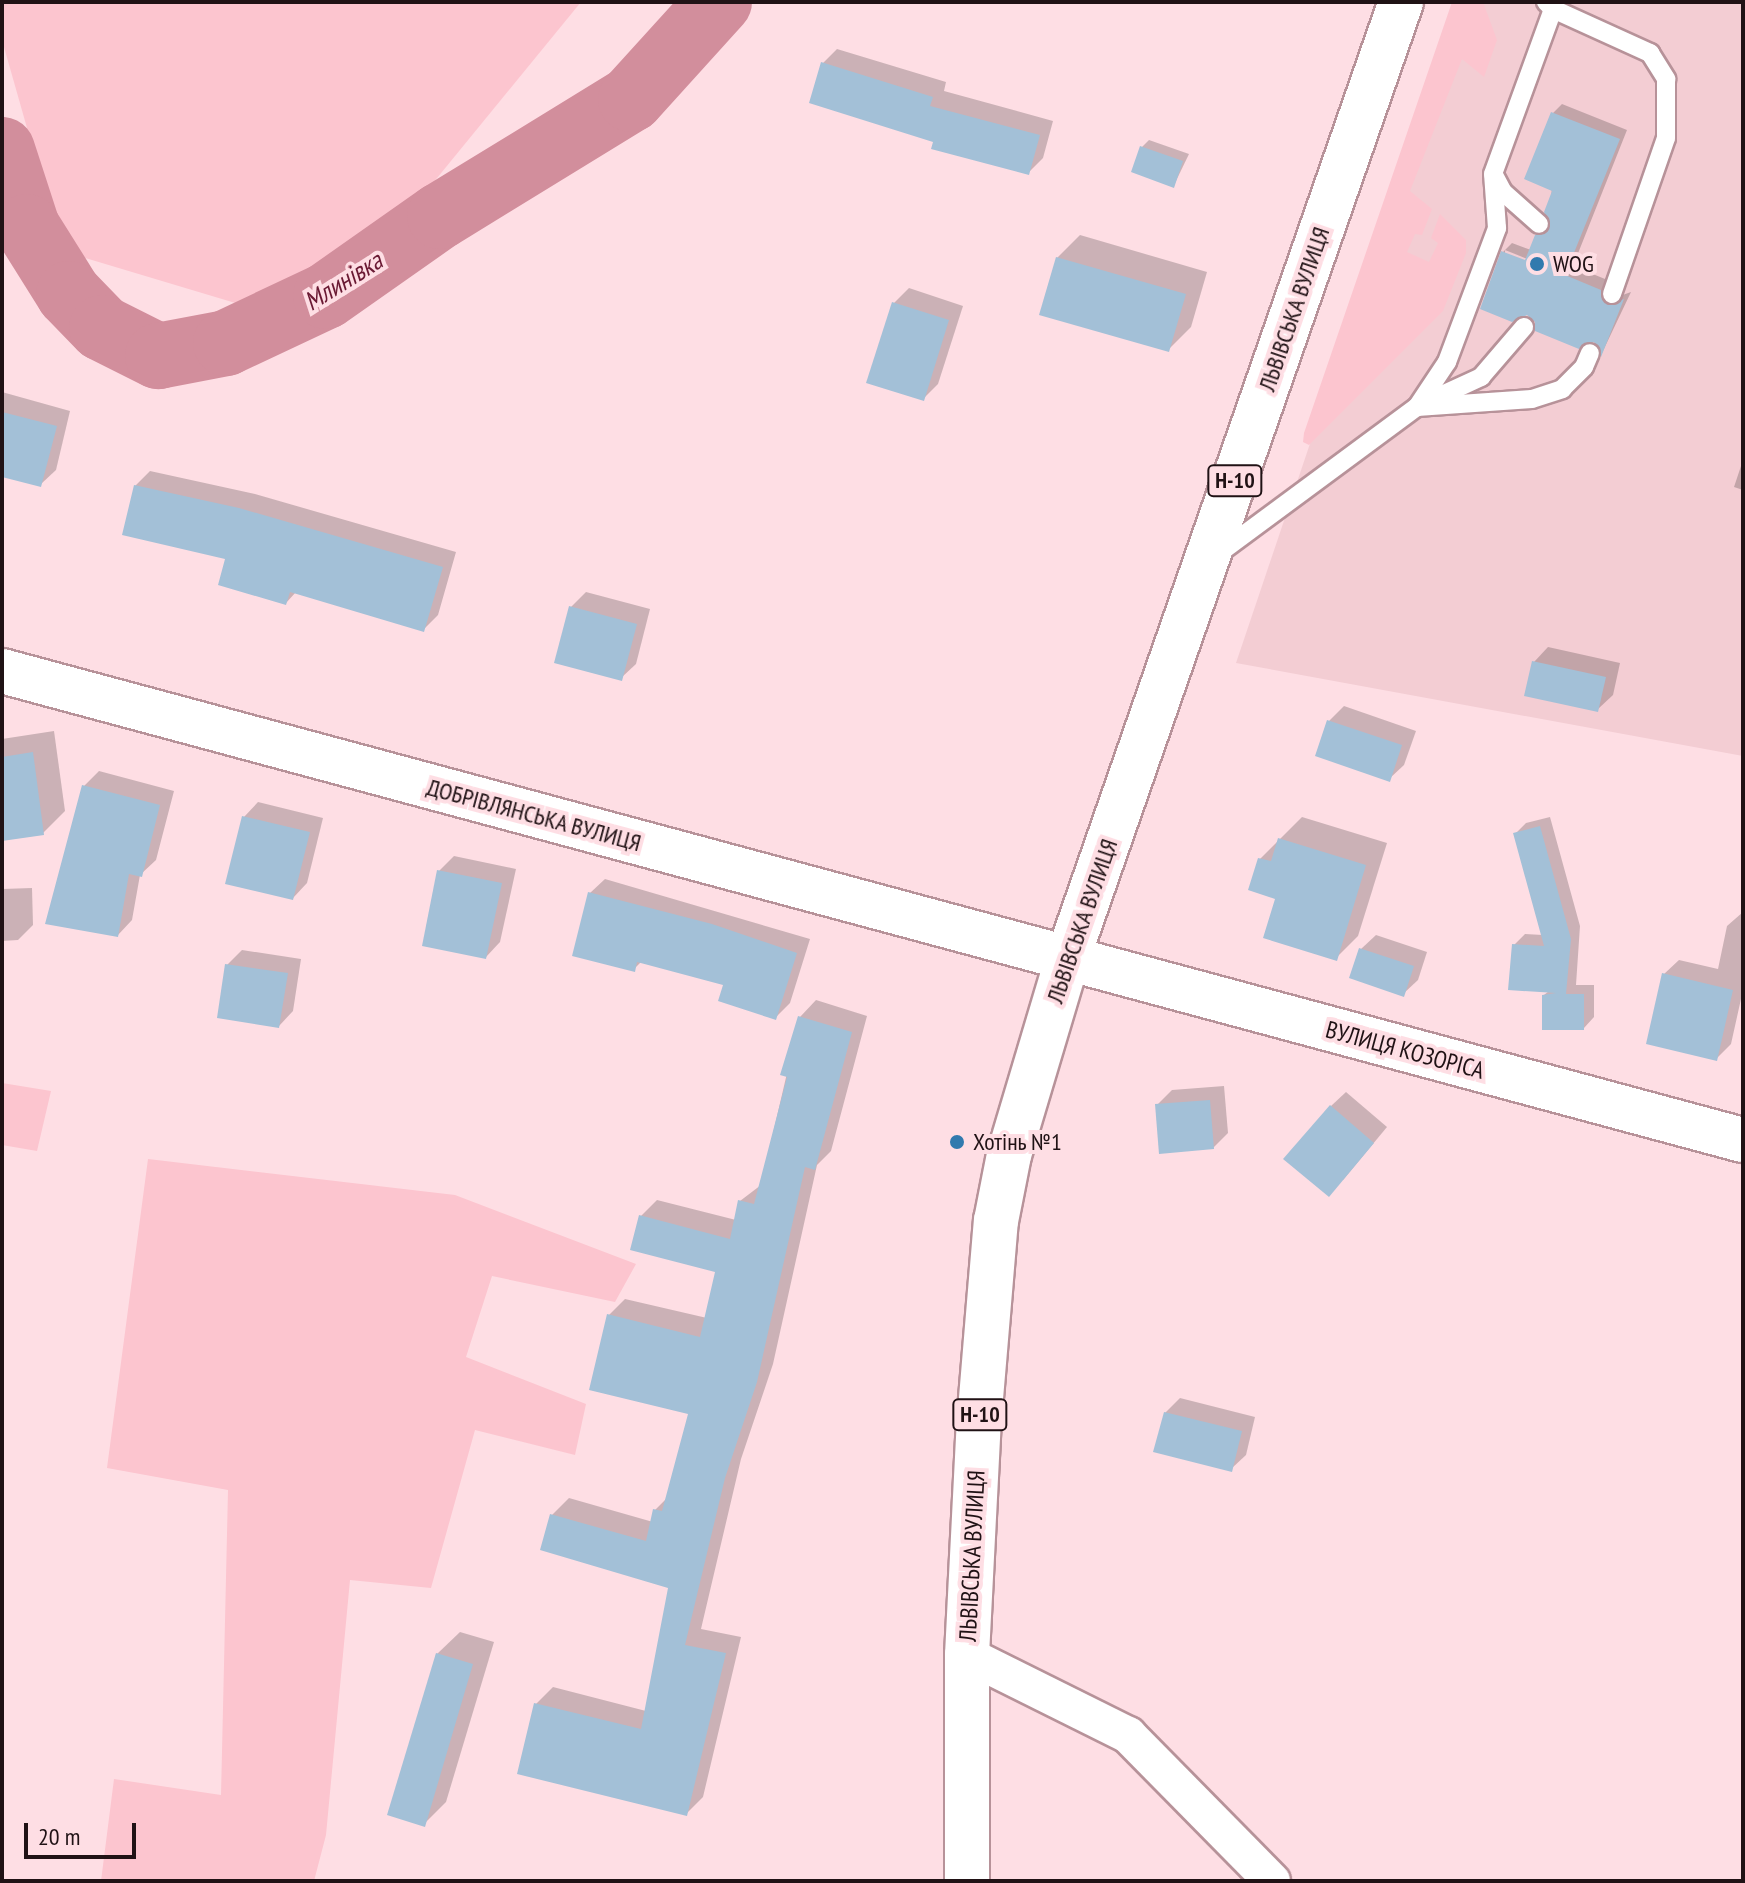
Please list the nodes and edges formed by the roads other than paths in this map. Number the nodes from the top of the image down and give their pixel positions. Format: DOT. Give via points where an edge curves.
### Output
graph roads {
  1 [pos="1401,2"];
  2 [pos="1550,5"];
  3 [pos="1493,174"];
  4 [pos="1539,224"];
  5 [pos="1612,294"];
  6 [pos="1524,327"];
  7 [pos="1590,353"];
  8 [pos="1417,407"];
  9 [pos="1206,563"];
  10 [pos="2,671"];
  11 [pos="1067,960"];
  12 [pos="1743,1140"];
  13 [pos="967,1655"];
  14 [pos="967,1881"];
  15 [pos="1272,1881"];
  1 -- 9 [label="main road, ЛЬВІВСЬКА ВУЛИЦЯ / Н-10"];
  2 -- 3 [label="lane"];
  2 -- 5 [label="lane" via="1650,53 1666,79 1666,138"];
  3 -- 4 [label="lane" via="1503,192"];
  3 -- 8 [label="lane" via="1497,228 1447,362"];
  6 -- 8 [label="lane" via="1481,377"];
  7 -- 8 [label="lane" via="1562,389 1532,399"];
  8 -- 9 [label="lane"];
  9 -- 11 [label="main road, ЛЬВІВСЬКА ВУЛИЦЯ / Н-10"];
  10 -- 11 [label="main road, ДОБРІВЛЯНСЬКА ВУЛИЦЯ"];
  11 -- 12 [label="main road, ВУЛИЦЯ КОЗОРІСА"];
  11 -- 13 [label="main road, ЛЬВІВСЬКА ВУЛИЦЯ / Н-10" via="1009,1155 996,1221"];
  13 -- 14 [label="main road, ЛЬВІВСЬКА ВУЛИЦЯ / Н-10"];
  13 -- 15 [label="street" via="1128,1735"];
}
